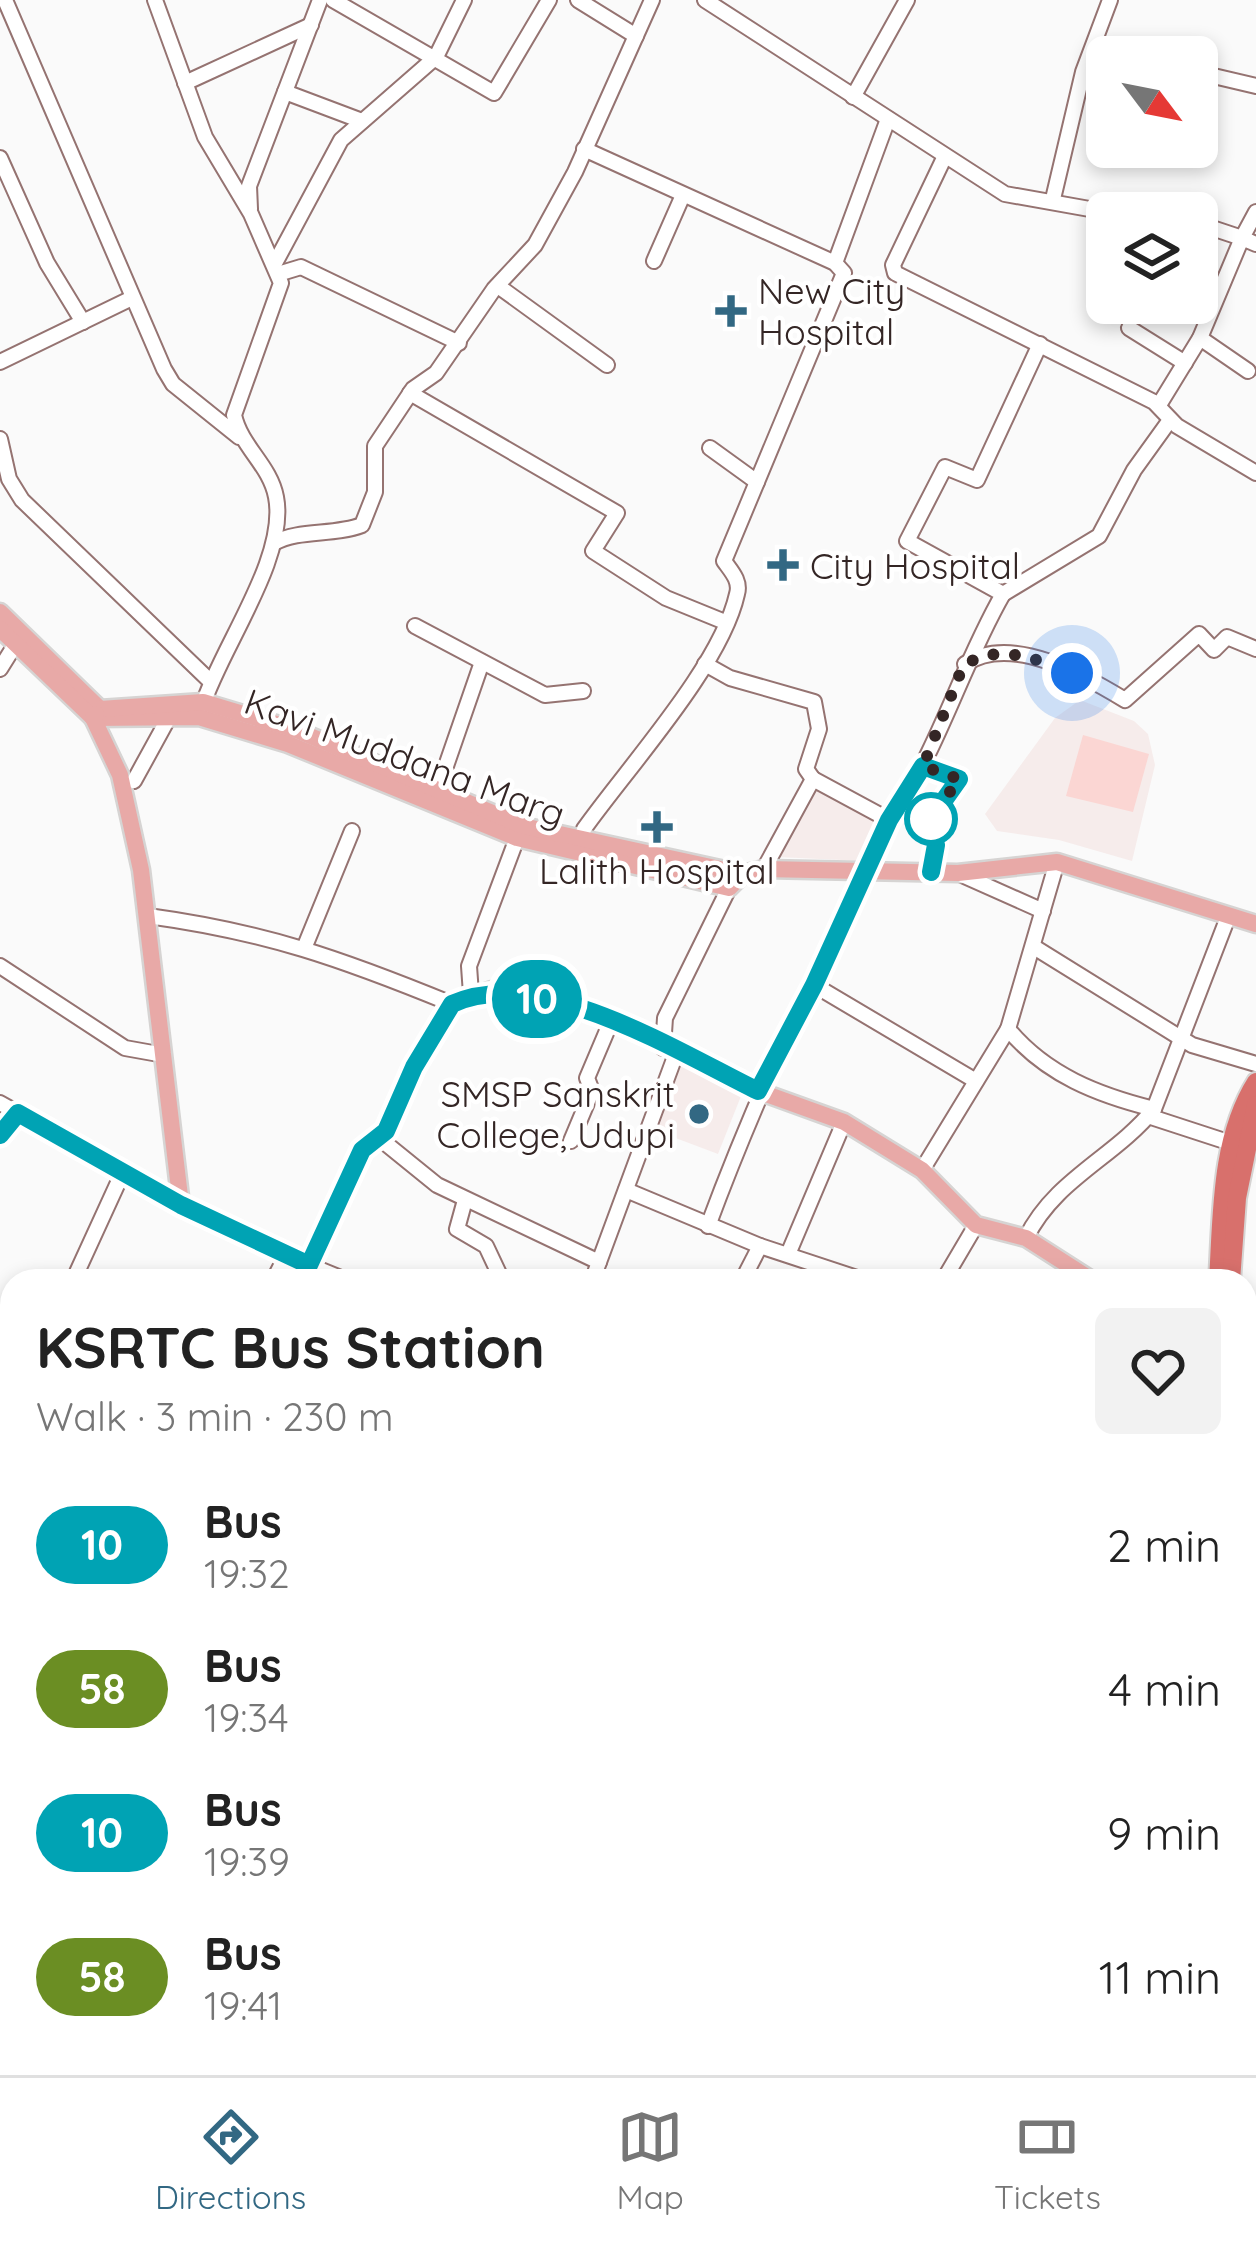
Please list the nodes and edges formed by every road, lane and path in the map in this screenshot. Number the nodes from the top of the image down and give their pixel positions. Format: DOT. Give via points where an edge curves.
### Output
graph roads {
  1 [pos="5,0"];
  2 [pos="155,0"];
  3 [pos="320,0"];
  4 [pos="334,0"];
  5 [pos="464,0"];
  6 [pos="549,0"];
  7 [pos="578,0"];
  8 [pos="652,0"];
  9 [pos="705,0"];
  10 [pos="907,0"];
  11 [pos="1110,0"];
  12 [pos="311,25"];
  13 [pos="636,36"];
  14 [pos="436,57"];
  15 [pos="1218,77"];
  16 [pos="185,83"];
  17 [pos="1256,86"];
  18 [pos="285,92"];
  19 [pos="854,97"];
  20 [pos="888,119"];
  21 [pos="362,121"];
  22 [pos="584,149"];
  23 [pos="945,156"];
  24 [pos="0,158"];
  25 [pos="683,195"];
  26 [pos="1052,199"];
  27 [pos="1086,207"];
  28 [pos="1256,212"];
  29 [pos="251,214"];
  30 [pos="1218,230"];
  31 [pos="1249,241"];
  32 [pos="654,261"];
  33 [pos="835,263"];
  34 [pos="276,270"];
  35 [pos="498,286"];
  36 [pos="132,298"];
  37 [pos="83,322"];
  38 [pos="1130,328"];
  39 [pos="1200,338"];
  40 [pos="459,344"];
  41 [pos="1040,344"];
  42 [pos="0,362"];
  43 [pos="1185,363"];
  44 [pos="607,365"];
  45 [pos="1248,371"];
  46 [pos="410,393"];
  47 [pos="1159,405"];
  48 [pos="1170,420"];
  49 [pos="239,437"];
  50 [pos="0,439"];
  51 [pos="710,448"];
  52 [pos="1256,473"];
  53 [pos="757,482"];
  54 [pos="274,543"];
  55 [pos="1004,594"];
  56 [pos="0,612"];
  57 [pos="725,622"];
  58 [pos="415,626"];
  59 [pos="0,628"];
  60 [pos="15,645"];
  61 [pos="1256,649"];
  62 [pos="482,662"];
  63 [pos="705,664"];
  64 [pos="963,666"];
  65 [pos="0,669"];
  66 [pos="211,682"];
  67 [pos="583,691"];
  68 [pos="201,710"];
  69 [pos="97,714"];
  70 [pos="168,719"];
  71 [pos="923,766"];
  72 [pos="813,779"];
  73 [pos="134,781"];
  74 [pos="437,792"];
  75 [pos="889,820"];
  76 [pos="352,831"];
  77 [pos="517,838"];
  78 [pos="581,842"];
  79 [pos="1057,862"];
  80 [pos="764,869"];
  81 [pos="866,870"];
  82 [pos="931,872"];
  83 [pos="958,873"];
  84 [pos="743,874"];
  85 [pos="728,888"];
  86 [pos="1042,911"];
  87 [pos="148,916"];
  88 [pos="1228,917"];
  89 [pos="1256,924"];
  90 [pos="305,946"];
  91 [pos="1034,947"];
  92 [pos="0,966"];
  93 [pos="814,985"];
  94 [pos="471,994"];
  95 [pos="452,1004"];
  96 [pos="612,1018"];
  97 [pos="1008,1029"];
  98 [pos="1184,1036"];
  99 [pos="669,1047"];
  100 [pos="164,1055"];
  101 [pos="1256,1064"];
  102 [pos="976,1081"];
  103 [pos="1256,1082"];
  104 [pos="758,1091"];
  105 [pos="0,1103"];
  106 [pos="1256,1105"];
  107 [pos="18,1113"];
  108 [pos="1151,1113"];
  109 [pos="844,1122"];
  110 [pos="0,1135"];
  111 [pos="380,1138"];
  112 [pos="572,1141"];
  113 [pos="1239,1145"];
  114 [pos="922,1170"];
  115 [pos="122,1174"];
  116 [pos="626,1190"];
  117 [pos="465,1200"];
  118 [pos="181,1205"];
  119 [pos="976,1225"];
  120 [pos="708,1226"];
  121 [pos="1026,1238"];
  122 [pos="760,1246"];
  123 [pos="789,1252"];
  124 [pos="286,1256"];
  125 [pos="309,1265"];
  126 [pos="78,1269"];
  127 [pos="279,1269"];
  128 [pos="319,1269"];
  129 [pos="498,1269"];
  130 [pos="588,1269"];
  131 [pos="596,1269"];
  132 [pos="748,1269"];
  133 [pos="834,1269"];
  134 [pos="950,1269"];
  135 [pos="1074,1269"];
  136 [pos="1220,1269"];
  137 [pos="1233,1269"];
  1 -- 36 [label="street"];
  2 -- 16 [label="street"];
  3 -- 12 [label="street"];
  4 -- 14 [label="street"];
  5 -- 14 [label="street"];
  6 -- 14 [label="street" via="494,93"];
  7 -- 13 [label="street"];
  8 -- 13 [label="street"];
  9 -- 19 [label="street"];
  10 -- 19 [label="street"];
  11 -- 26 [label="street"];
  12 -- 16 [label="street"];
  12 -- 18 [label="street"];
  13 -- 22 [label="street"];
  14 -- 21 [label="street"];
  15 -- 17 [label="street"];
  16 -- 29 [label="street" via="205,137"];
  18 -- 21 [label="street"];
  18 -- 29 [label="street" via="248,187"];
  19 -- 20 [label="street"];
  20 -- 23 [label="street"];
  20 -- 33 [label="street"];
  21 -- 34 [label="street" via="341,140"];
  22 -- 25 [label="street"];
  22 -- 35 [label="street" via="535,245"];
  23 -- 26 [label="street" via="1005,194"];
  23 -- 41 [label="street" via="892,269"];
  24 -- 37 [label="street" via="46,263"];
  25 -- 32 [label="street"];
  25 -- 33 [label="street"];
  26 -- 27 [label="street"];
  28 -- 31 [label="street"];
  29 -- 34 [label="street"];
  30 -- 31 [label="street"];
  31 -- 39 [label="street"];
  33 -- 53 [label="street" via="844,273"];
  34 -- 40 [label="street" via="301,267"];
  34 -- 49 [label="street" via="280,283 235,415"];
  35 -- 40 [label="street"];
  35 -- 44 [label="street"];
  36 -- 37 [label="street"];
  36 -- 49 [label="street" via="173,384"];
  37 -- 42 [label="street"];
  38 -- 43 [label="street"];
  39 -- 43 [label="street"];
  39 -- 45 [label="street"];
  40 -- 46 [label="street"];
  41 -- 47 [label="street"];
  41 -- 55 [label="street" via="977,480 944,466 907,541"];
  43 -- 47 [label="street"];
  46 -- 54 [label="street" via="375,446 375,492 362,525"];
  46 -- 57 [label="street" via="617,513 593,550 666,598"];
  47 -- 48 [label="street"];
  48 -- 52 [label="street"];
  48 -- 55 [label="street" via="1100,536"];
  49 -- 54 [label="street" via="270,476 278,501"];
  50 -- 66 [label="street" via="22,500"];
  51 -- 53 [label="street"];
  53 -- 57 [label="street" via="724,561 738,593"];
  54 -- 66 [label="street"];
  55 -- 64 [label="street"];
  56 -- 69 [label="main road"];
  57 -- 63 [label="street"];
  58 -- 62 [label="street"];
  59 -- 60 [label="main road"];
  60 -- 65 [label="street"];
  60 -- 69 [label="main road"];
  61 -- 64 [label="street" via="1227,637 1214,650 1199,634 1125,700 1020,654 978,656"];
  62 -- 67 [label="street" via="545,695"];
  62 -- 74 [label="street"];
  63 -- 72 [label="street" via="814,702 819,729 806,769"];
  63 -- 78 [label="street"];
  64 -- 71 [label="street"];
  66 -- 68 [label="street"];
  68 -- 69 [label="main road, Kavi Muddana Marg"];
  68 -- 70 [label="main road, Kavi Muddana Marg"];
  68 -- 74 [label="main road, Kavi Muddana Marg" via="296,730"];
  68 -- 77 [label="main road, Kavi Muddana Marg"];
  69 -- 70 [label="main road, Kavi Muddana Marg"];
  69 -- 87 [label="main road" via="120,775"];
  70 -- 73 [label="street"];
  71 -- 75 [label="street"];
  71 -- 82 [label="street" via="959,779 928,823 936,845"];
  72 -- 75 [label="street"];
  72 -- 80 [label="street"];
  74 -- 78 [label="main road, Kavi Muddana Marg"];
  75 -- 81 [label="street"];
  76 -- 90 [label="street"];
  77 -- 85 [label="main road, Kavi Muddana Marg"];
  77 -- 94 [label="street" via="469,966"];
  78 -- 84 [label="main road, Kavi Muddana Marg"];
  79 -- 83 [label="main road, Kavi Muddana Marg"];
  79 -- 86 [label="street"];
  79 -- 88 [label="main road"];
  80 -- 81 [label="main road, Kavi Muddana Marg"];
  80 -- 84 [label="main road, Kavi Muddana Marg"];
  81 -- 82 [label="main road, Kavi Muddana Marg"];
  81 -- 93 [label="street"];
  82 -- 83 [label="main road, Kavi Muddana Marg"];
  83 -- 86 [label="street"];
  84 -- 85 [label="main road, Kavi Muddana Marg"];
  85 -- 99 [label="street" via="665,1018"];
  86 -- 91 [label="street"];
  87 -- 90 [label="street"];
  87 -- 100 [label="main road"];
  88 -- 89 [label="main road"];
  88 -- 98 [label="street"];
  90 -- 95 [label="street"];
  91 -- 97 [label="street"];
  91 -- 98 [label="street"];
  92 -- 100 [label="street" via="125,1048"];
  93 -- 102 [label="street"];
  93 -- 104 [label="street"];
  94 -- 95 [label="main road"];
  94 -- 96 [label="main road" via="522,995"];
  95 -- 111 [label="main road"];
  96 -- 99 [label="main road"];
  96 -- 112 [label="street"];
  97 -- 102 [label="street"];
  97 -- 108 [label="street" via="1082,1087"];
  98 -- 101 [label="street" via="1192,1046"];
  98 -- 108 [label="street"];
  99 -- 104 [label="main road"];
  99 -- 116 [label="street" via="667,1079"];
  100 -- 118 [label="main road"];
  102 -- 114 [label="street"];
  103 -- 113 [label="highway"];
  104 -- 109 [label="main road"];
  104 -- 120 [label="street"];
  105 -- 107 [label="street"];
  106 -- 113 [label="highway"];
  107 -- 110 [label="main road"];
  107 -- 115 [label="main road"];
  108 -- 113 [label="street"];
  108 -- 121 [label="street" via="1066,1182"];
  109 -- 114 [label="main road"];
  109 -- 123 [label="street"];
  111 -- 117 [label="street"];
  111 -- 125 [label="main road" via="362,1150"];
  113 -- 136 [label="highway"];
  113 -- 137 [label="highway"];
  114 -- 119 [label="main road"];
  115 -- 118 [label="main road"];
  115 -- 126 [label="street"];
  116 -- 120 [label="street"];
  116 -- 131 [label="street"];
  117 -- 129 [label="street" via="457,1229 486,1246"];
  117 -- 130 [label="street"];
  118 -- 124 [label="main road"];
  119 -- 121 [label="main road"];
  119 -- 134 [label="street"];
  120 -- 122 [label="street"];
  121 -- 135 [label="main road"];
  122 -- 123 [label="street"];
  122 -- 132 [label="street"];
  123 -- 133 [label="street"];
  124 -- 125 [label="main road"];
  124 -- 127 [label="street"];
  125 -- 128 [label="street"];
}
